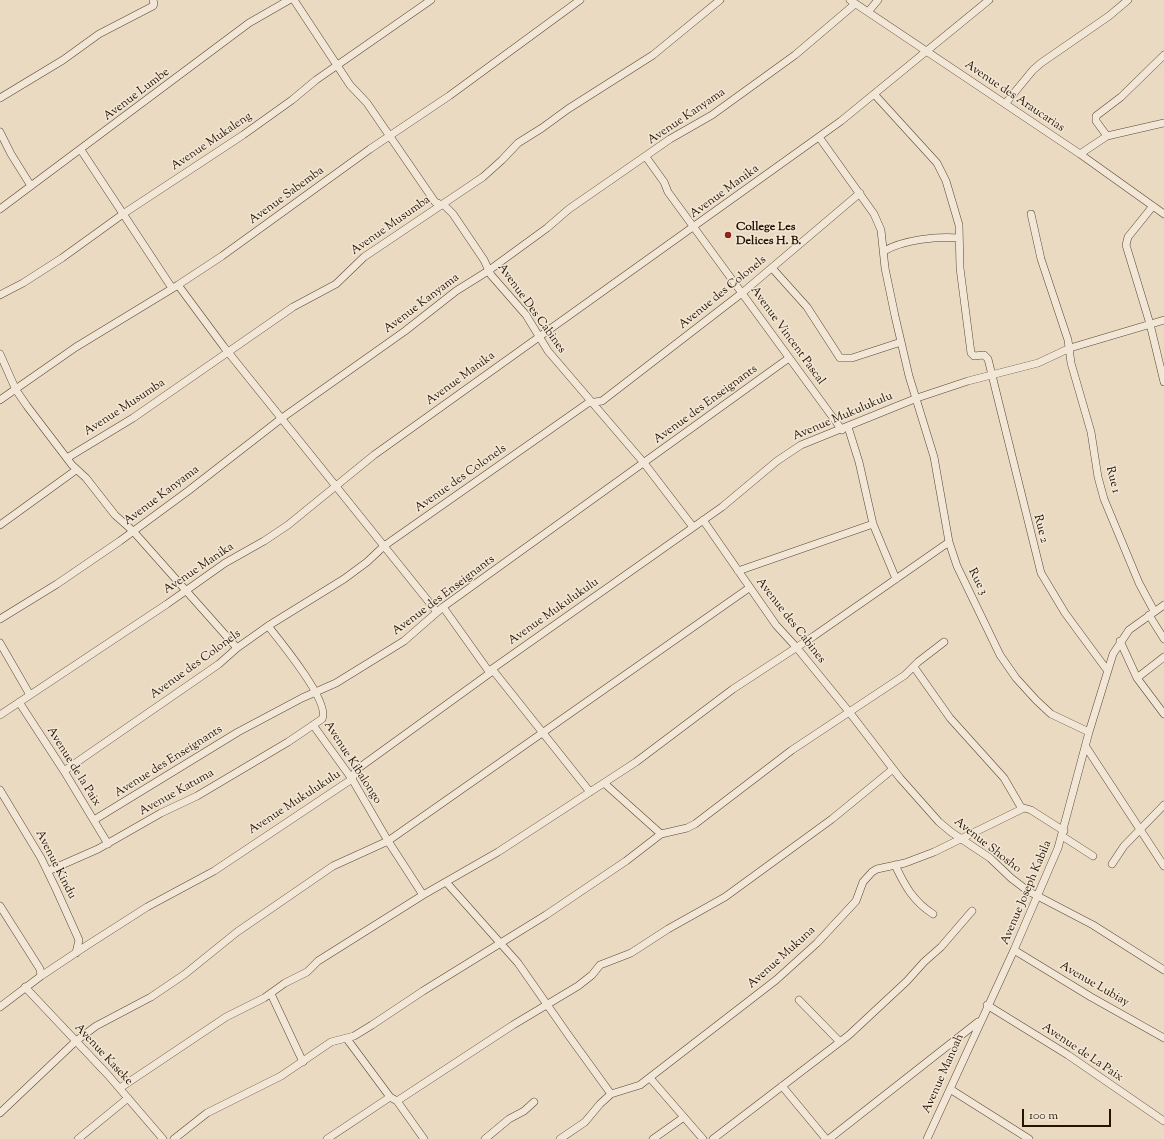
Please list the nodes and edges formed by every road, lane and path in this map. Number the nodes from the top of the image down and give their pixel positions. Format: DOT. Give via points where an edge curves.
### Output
graph roads {
  1 [pos="153,0"];
  2 [pos="289,0"];
  3 [pos="294,0"];
  4 [pos="431,0"];
  5 [pos="580,0"];
  6 [pos="720,0"];
  7 [pos="878,0"];
  8 [pos="988,0"];
  9 [pos="1128,0"];
  10 [pos="852,2"];
  11 [pos="868,12"];
  12 [pos="926,50"];
  13 [pos="1164,55"];
  14 [pos="337,65"];
  15 [pos="875,95"];
  16 [pos="0,98"];
  17 [pos="1005,104"];
  18 [pos="1164,123"];
  19 [pos="0,132"];
  20 [pos="389,136"];
  21 [pos="1107,136"];
  22 [pos="819,137"];
  23 [pos="81,150"];
  24 [pos="1080,154"];
  25 [pos="646,157"];
  26 [pos="31,186"];
  27 [pos="860,193"];
  28 [pos="441,205"];
  29 [pos="1153,206"];
  30 [pos="0,209"];
  31 [pos="124,214"];
  32 [pos="1032,214"];
  33 [pos="1164,214"];
  34 [pos="694,228"];
  35 [pos="958,238"];
  36 [pos="884,251"];
  37 [pos="772,268"];
  38 [pos="488,271"];
  39 [pos="175,287"];
  40 [pos="742,293"];
  41 [pos="0,295"];
  42 [pos="1164,320"];
  43 [pos="1150,324"];
  44 [pos="539,337"];
  45 [pos="901,342"];
  46 [pos="1070,348"];
  47 [pos="229,352"];
  48 [pos="0,354"];
  49 [pos="789,358"];
  50 [pos="991,375"];
  51 [pos="1164,382"];
  52 [pos="16,390"];
  53 [pos="917,398"];
  54 [pos="0,400"];
  55 [pos="592,402"];
  56 [pos="282,418"];
  57 [pos="845,429"];
  58 [pos="67,458"];
  59 [pos="644,464"];
  60 [pos="76,470"];
  61 [pos="336,486"];
  62 [pos="703,520"];
  63 [pos="873,524"];
  64 [pos="0,525"];
  65 [pos="693,527"];
  66 [pos="133,531"];
  67 [pos="949,542"];
  68 [pos="384,546"];
  69 [pos="738,571"];
  70 [pos="896,579"];
  71 [pos="749,588"];
  72 [pos="186,591"];
  73 [pos="1164,605"];
  74 [pos="440,609"];
  75 [pos="1152,613"];
  76 [pos="0,619"];
  77 [pos="268,626"];
  78 [pos="1164,639"];
  79 [pos="1120,641"];
  80 [pos="0,642"];
  81 [pos="944,642"];
  82 [pos="237,648"];
  83 [pos="797,648"];
  84 [pos="1164,657"];
  85 [pos="914,667"];
  86 [pos="1107,670"];
  87 [pos="491,671"];
  88 [pos="1137,678"];
  89 [pos="315,693"];
  90 [pos="30,695"];
  91 [pos="19,702"];
  92 [pos="850,713"];
  93 [pos="0,714"];
  94 [pos="1164,714"];
  95 [pos="313,725"];
  96 [pos="542,732"];
  97 [pos="1089,732"];
  98 [pos="1086,747"];
  99 [pos="893,769"];
  100 [pos="64,771"];
  101 [pos="352,779"];
  102 [pos="604,783"];
  103 [pos="0,790"];
  104 [pos="590,792"];
  105 [pos="1164,806"];
  106 [pos="1022,808"];
  107 [pos="94,820"];
  108 [pos="1141,828"];
  109 [pos="661,834"];
  110 [pos="1063,834"];
  111 [pos="962,839"];
  112 [pos="388,841"];
  113 [pos="108,844"];
  114 [pos="1092,856"];
  115 [pos="1112,864"];
  116 [pos="895,865"];
  117 [pos="1164,866"];
  118 [pos="48,871"];
  119 [pos="446,882"];
  120 [pos="423,895"];
  121 [pos="1038,896"];
  122 [pos="0,906"];
  123 [pos="972,911"];
  124 [pos="933,914"];
  125 [pos="501,942"];
  126 [pos="1014,950"];
  127 [pos="76,953"];
  128 [pos="1164,970"];
  129 [pos="41,976"];
  130 [pos="25,987"];
  131 [pos="271,994"];
  132 [pos="799,1000"];
  133 [pos="548,1005"];
  134 [pos="987,1005"];
  135 [pos="0,1007"];
  136 [pos="981,1019"];
  137 [pos="347,1038"];
  138 [pos="1164,1038"];
  139 [pos="76,1041"];
  140 [pos="840,1042"];
  141 [pos="303,1062"];
  142 [pos="650,1078"];
  143 [pos="782,1086"];
  144 [pos="120,1088"];
  145 [pos="950,1089"];
  146 [pos="611,1094"];
  147 [pos="128,1098"];
  148 [pos="394,1099"];
  149 [pos="534,1102"];
  150 [pos="0,1113"];
  151 [pos="684,1118"];
  152 [pos="1164,1121"];
  153 [pos="78,1139"];
  154 [pos="163,1139"];
  155 [pos="174,1139"];
  156 [pos="327,1139"];
  157 [pos="424,1139"];
  158 [pos="485,1139"];
  159 [pos="560,1139"];
  160 [pos="654,1139"];
  161 [pos="702,1139"];
  162 [pos="713,1139"];
  163 [pos="828,1139"];
  164 [pos="926,1139"];
  165 [pos="1029,1139"];
  1 -- 16 [label="street" via="153,6 100,34"];
  2 -- 23 [label="street, Avenue Lumbe" via="250,23"];
  3 -- 14 [label="street, Avenue Des Cabines"];
  4 -- 14 [label="street, Avenue Mukaleng"];
  5 -- 20 [label="street, Avenue Sabemba" via="449,96"];
  6 -- 28 [label="street, Avenue Musumba" via="653,55 568,108 518,143 483,177"];
  7 -- 11 [label="street"];
  8 -- 12 [label="street, Avenue Manika"];
  9 -- 17 [label="street" via="1041,63"];
  10 -- 11 [label="street, Avenue des Araucarias"];
  10 -- 25 [label="street, Avenue Kanyama" via="782,64 712,115 670,139"];
  11 -- 12 [label="street, Avenue des Araucarias"];
  12 -- 15 [label="street, Avenue Manika"];
  12 -- 17 [label="street, Avenue des Araucarias"];
  13 -- 21 [label="street" via="1117,101 1096,116 1096,121"];
  14 -- 20 [label="street, Avenue Des Cabines"];
  14 -- 31 [label="street, Avenue Mukaleng" via="243,135"];
  15 -- 22 [label="street, Avenue Manika"];
  15 -- 35 [label="street" via="941,168 958,220"];
  17 -- 24 [label="street, Avenue des Araucarias"];
  18 -- 21 [label="street"];
  19 -- 26 [label="street"];
  20 -- 28 [label="street, Avenue Des Cabines" via="435,202"];
  20 -- 39 [label="street, Avenue Sabemba" via="292,207"];
  21 -- 24 [label="street"];
  22 -- 27 [label="street, Rue 3"];
  22 -- 34 [label="street, Avenue Manika"];
  23 -- 26 [label="street, Avenue Lumbe"];
  23 -- 31 [label="street"];
  24 -- 29 [label="street, Avenue des Araucarias"];
  25 -- 34 [label="street, Avenue Vincent Pascal"];
  25 -- 38 [label="street, Avenue Kanyama" via="564,213"];
  26 -- 30 [label="street, Avenue Lumbe"];
  27 -- 36 [label="street, Rue 3" via="878,220"];
  27 -- 37 [label="street, Avenue des Colonels"];
  28 -- 38 [label="street, Avenue Des Cabines" via="448,208 459,223 484,260"];
  28 -- 47 [label="street, Avenue Musumba" via="364,257 336,284 293,308"];
  29 -- 33 [label="street, Avenue des Araucarias"];
  29 -- 43 [label="street" via="1127,241 1136,281"];
  31 -- 39 [label="street"];
  31 -- 41 [label="street, Avenue Mukaleng" via="62,258"];
  32 -- 46 [label="street, Rue 1" via="1041,259"];
  34 -- 40 [label="street, Avenue Vincent Pascal"];
  34 -- 44 [label="street, Avenue Manika"];
  35 -- 36 [label="street" via="946,236 907,242"];
  35 -- 50 [label="street, Rue 2" via="971,353 974,356 986,356"];
  36 -- 45 [label="street, Rue 3" via="885,268"];
  37 -- 40 [label="street, Avenue des Colonels"];
  37 -- 45 [label="street" via="807,307 840,358 852,358"];
  38 -- 44 [label="street, Avenue Des Cabines" via="526,316"];
  38 -- 56 [label="street, Avenue Kanyama" via="456,291 405,331"];
  39 -- 47 [label="street"];
  39 -- 52 [label="street, Avenue Sabemba" via="76,347"];
  40 -- 49 [label="street, Avenue Vincent Pascal"];
  40 -- 55 [label="street, Avenue des Colonels" via="602,401"];
  42 -- 43 [label="street, Avenue Mukulukulu"];
  43 -- 46 [label="street, Avenue Mukulukulu"];
  43 -- 51 [label="street"];
  44 -- 55 [label="street, Avenue Des Cabines"];
  44 -- 61 [label="street, Avenue Manika" via="374,455"];
  45 -- 53 [label="street, Rue 3"];
  46 -- 50 [label="street, Avenue Mukulukulu" via="1038,363"];
  46 -- 75 [label="street, Rue 1" via="1071,363 1092,437 1104,499"];
  47 -- 56 [label="street"];
  47 -- 58 [label="street, Avenue Musumba" via="133,418"];
  48 -- 52 [label="street"];
  49 -- 57 [label="street, Avenue Vincent Pascal"];
  49 -- 59 [label="street, Avenue des Enseignants"];
  50 -- 53 [label="street, Avenue Mukulukulu"];
  50 -- 86 [label="street, Rue 2" via="1041,573 1065,613"];
  52 -- 54 [label="street, Avenue Sabemba"];
  52 -- 58 [label="street"];
  53 -- 57 [label="street, Avenue Mukulukulu"];
  53 -- 67 [label="street, Rue 3" via="935,461"];
  55 -- 59 [label="street, Avenue Des Cabines"];
  55 -- 68 [label="street, Avenue des Colonels"];
  56 -- 61 [label="street"];
  56 -- 66 [label="street, Avenue Kanyama"];
  57 -- 62 [label="street, Avenue Mukulukulu" via="809,441 788,454"];
  57 -- 63 [label="street, Avenue Vincent Pascal" via="859,462"];
  58 -- 60 [label="street"];
  59 -- 65 [label="street, Avenue Des Cabines"];
  59 -- 74 [label="street, Avenue des Enseignants"];
  60 -- 64 [label="street"];
  60 -- 66 [label="street" via="86,478 115,515"];
  61 -- 68 [label="street"];
  61 -- 72 [label="street, Avenue Manika" via="288,525 225,563"];
  62 -- 65 [label="street, Avenue Mukulukulu"];
  62 -- 69 [label="street, Avenue des Cabines"];
  63 -- 69 [label="street"];
  63 -- 70 [label="street, Avenue Vincent Pascal"];
  65 -- 87 [label="street, Avenue Mukulukulu"];
  66 -- 72 [label="street"];
  66 -- 76 [label="street, Avenue Kanyama" via="57,584"];
  67 -- 70 [label="street"];
  67 -- 97 [label="street, Rue 3" via="961,574 1000,655 1013,673 1051,714"];
  68 -- 74 [label="street"];
  68 -- 77 [label="street, Avenue des Colonels" via="344,579"];
  69 -- 71 [label="street, Avenue des Cabines"];
  70 -- 83 [label="street"];
  71 -- 83 [label="street, Avenue des Cabines" via="776,625"];
  71 -- 96 [label="street"];
  72 -- 82 [label="street"];
  72 -- 90 [label="street, Avenue Manika"];
  73 -- 75 [label="street, Avenue Joseph Kabila"];
  74 -- 87 [label="street"];
  74 -- 89 [label="street, Avenue des Enseignants" via="404,641 336,684"];
  75 -- 78 [label="street, Rue 1"];
  75 -- 79 [label="street, Avenue Joseph Kabila" via="1128,630"];
  77 -- 82 [label="street, Avenue des Colonels"];
  77 -- 89 [label="street, Avenue Kibalongo" via="308,679"];
  79 -- 86 [label="street, Avenue Joseph Kabila"];
  79 -- 88 [label="street"];
  80 -- 90 [label="street"];
  81 -- 85 [label="street"];
  82 -- 100 [label="street, Avenue des Colonels" via="219,664"];
  83 -- 92 [label="street, Avenue des Cabines"];
  83 -- 102 [label="street" via="733,689 672,736"];
  84 -- 88 [label="street"];
  85 -- 92 [label="street"];
  85 -- 106 [label="street" via="954,722 1004,778"];
  86 -- 97 [label="street, Avenue Joseph Kabila"];
  87 -- 96 [label="street"];
  87 -- 101 [label="street, Avenue Mukulukulu" via="356,770"];
  88 -- 94 [label="street"];
  89 -- 95 [label="street, Avenue Kibalongo" via="324,714 322,719"];
  89 -- 107 [label="street, Avenue des Enseignants" via="238,732"];
  90 -- 91 [label="street, Avenue Manika"];
  91 -- 93 [label="street, Avenue Manika"];
  91 -- 100 [label="street, Avenue de la Paix"];
  92 -- 99 [label="street, Avenue Shosho"];
  92 -- 109 [label="street" via="769,767 695,824"];
  95 -- 101 [label="street, Avenue Kibalongo"];
  95 -- 113 [label="street, Avenue Katuma" via="204,792"];
  96 -- 104 [label="street"];
  96 -- 112 [label="street"];
  97 -- 98 [label="street, Avenue Joseph Kabila"];
  98 -- 108 [label="street"];
  98 -- 110 [label="street, Avenue Joseph Kabila"];
  99 -- 111 [label="street, Avenue Shosho" via="939,822"];
  99 -- 133 [label="street" via="832,819 738,888 631,953 600,965 583,982"];
  100 -- 107 [label="street, Avenue de la Paix"];
  101 -- 112 [label="street, Avenue Kibalongo"];
  101 -- 127 [label="street, Avenue Mukulukulu" via="214,871 147,907"];
  102 -- 104 [label="street"];
  102 -- 109 [label="street"];
  103 -- 118 [label="street, Avenue Kindu"];
  104 -- 119 [label="street" via="498,852"];
  105 -- 108 [label="street"];
  106 -- 110 [label="street" via="1028,808"];
  106 -- 111 [label="street, Avenue Mukuna"];
  107 -- 113 [label="street, Avenue de la Paix"];
  108 -- 115 [label="street"];
  108 -- 117 [label="street"];
  109 -- 125 [label="street" via="587,888"];
  110 -- 114 [label="street"];
  110 -- 121 [label="street, Avenue Joseph Kabila"];
  111 -- 116 [label="street, Avenue Mukuna"];
  111 -- 121 [label="street, Avenue Shosho"];
  112 -- 120 [label="street, Avenue Kibalongo"];
  112 -- 139 [label="street" via="333,866 237,932 185,974 151,997 105,1020"];
  113 -- 118 [label="street, Avenue Katuma"];
  116 -- 124 [label="street" via="913,897"];
  116 -- 142 [label="street, Avenue Mukuna" via="877,869 866,877 856,901 796,963"];
  118 -- 127 [label="street, Avenue Kindu" via="79,940"];
  119 -- 120 [label="street"];
  119 -- 125 [label="street"];
  120 -- 131 [label="street" via="318,961 307,972 284,983"];
  121 -- 126 [label="street, Avenue Joseph Kabila"];
  121 -- 128 [label="street, Avenue Shosho" via="1093,925"];
  122 -- 129 [label="street" via="40,969"];
  123 -- 140 [label="street" via="907,981"];
  125 -- 133 [label="street"];
  125 -- 137 [label="street" via="372,1025"];
  126 -- 134 [label="street, Avenue Joseph Kabila"];
  126 -- 138 [label="street, Avenue Lubiay"];
  127 -- 129 [label="street, Avenue Mukulukulu"];
  129 -- 130 [label="street, Avenue Mukulukulu"];
  130 -- 135 [label="street, Avenue Mukulukulu"];
  130 -- 139 [label="street, Avenue Kaseke"];
  131 -- 141 [label="street"];
  131 -- 144 [label="street" via="226,1017"];
  132 -- 140 [label="street"];
  133 -- 146 [label="street"];
  133 -- 148 [label="street"];
  134 -- 136 [label="street, Avenue Joseph Kabila"];
  134 -- 152 [label="street, Avenue de La Paix" via="1068,1055"];
  136 -- 145 [label="street, Avenue Manoah"];
  136 -- 163 [label="street, Avenue Joseph Kabila"];
  137 -- 141 [label="street" via="331,1042"];
  137 -- 148 [label="street"];
  139 -- 144 [label="street, Avenue Kaseke"];
  139 -- 150 [label="street"];
  140 -- 143 [label="street"];
  141 -- 155 [label="street" via="281,1076 207,1113"];
  142 -- 146 [label="street, Avenue Mukuna" via="640,1085"];
  142 -- 151 [label="street"];
  143 -- 162 [label="street"];
  143 -- 163 [label="street"];
  144 -- 147 [label="street, Avenue Kaseke"];
  145 -- 164 [label="street, Avenue Manoah"];
  145 -- 165 [label="street"];
  146 -- 159 [label="street, Avenue Mukuna" via="585,1122"];
  147 -- 153 [label="street"];
  147 -- 154 [label="street, Avenue Kaseke"];
  148 -- 156 [label="street"];
  148 -- 157 [label="street"];
  149 -- 158 [label="street"];
  151 -- 160 [label="street"];
  151 -- 161 [label="street"];
}
